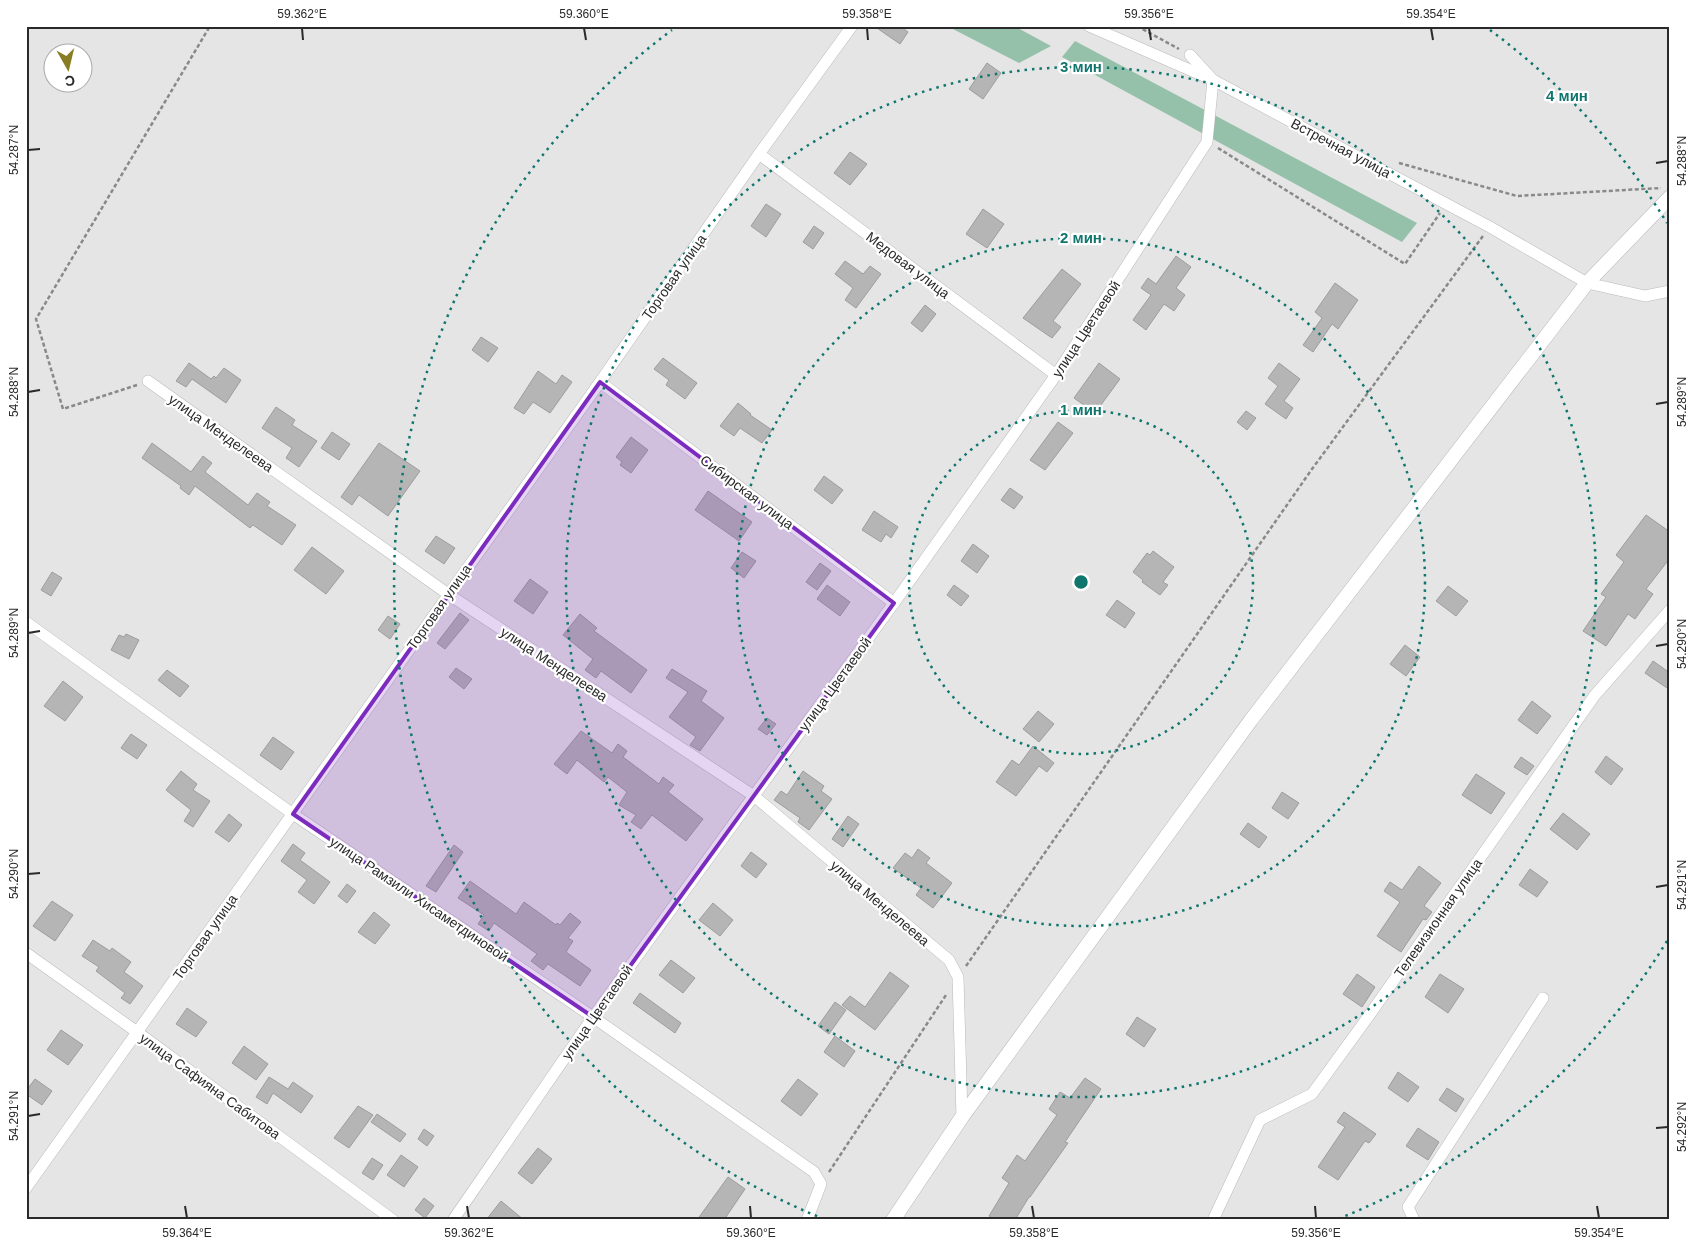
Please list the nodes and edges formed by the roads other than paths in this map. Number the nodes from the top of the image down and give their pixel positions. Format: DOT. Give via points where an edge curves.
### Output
graph roads {
  1 [pos="852,26"];
  2 [pos="1089,26"];
  3 [pos="1190,55"];
  4 [pos="1213,80"];
  5 [pos="759,154"];
  6 [pos="1670,196"];
  7 [pos="1586,283"];
  8 [pos="1670,291"];
  9 [pos="1056,375"];
  10 [pos="148,381"];
  11 [pos="600,382"];
  12 [pos="448,594"];
  13 [pos="894,603"];
  14 [pos="1670,610"];
  15 [pos="26,622"];
  16 [pos="754,796"];
  17 [pos="293,814"];
  18 [pos="26,953"];
  19 [pos="1543,998"];
  20 [pos="593,1017"];
  21 [pos="137,1032"];
  22 [pos="962,1117"];
  23 [pos="26,1188"];
  24 [pos="393,1220"];
  25 [pos="453,1220"];
  26 [pos="807,1220"];
  27 [pos="893,1220"];
  28 [pos="1213,1220"];
  29 [pos="1414,1220"];
  1 -- 5 [label="street, Торговая улица"];
  2 -- 4 [label="street, Встречная улица"];
  3 -- 4 [label="street"];
  4 -- 7 [label="street, Встречная улица" via="1490,226"];
  4 -- 9 [label="street, улица Цветаевой" via="1207,142"];
  5 -- 9 [label="street, Медовая улица"];
  5 -- 11 [label="street, Торговая улица"];
  6 -- 7 [label="street"];
  7 -- 8 [label="street, Встречная улица" via="1645,296"];
  7 -- 22 [label="street" via="1251,720"];
  9 -- 13 [label="street, улица Цветаевой"];
  10 -- 12 [label="street, улица Менделеева"];
  11 -- 12 [label="street, Торговая улица"];
  11 -- 13 [label="street, Сибирская улица"];
  12 -- 16 [label="street, улица Менделеева"];
  12 -- 17 [label="street, Торговая улица"];
  13 -- 16 [label="street, улица Цветаевой"];
  14 -- 28 [label="street, Телевизионная улица" via="1595,695 1312,1094 1260,1120"];
  15 -- 17 [label="street, улица Рамзили Хисаметдиновой"];
  16 -- 20 [label="street, улица Цветаевой"];
  16 -- 22 [label="street, улица Менделеева" via="949,960 958,977"];
  17 -- 20 [label="street, улица Рамзили Хисаметдиновой"];
  17 -- 21 [label="street, Торговая улица"];
  18 -- 21 [label="street, улица Сафияна Сабитова"];
  19 -- 29 [label="street" via="1408,1207"];
  20 -- 25 [label="street, улица Цветаевой"];
  20 -- 26 [label="street, улица Рамзили Хисаметдиновой" via="814,1172 821,1184"];
  21 -- 23 [label="street, Торговая улица"];
  21 -- 24 [label="street, улица Сафияна Сабитова"];
  22 -- 27 [label="street"];
}
